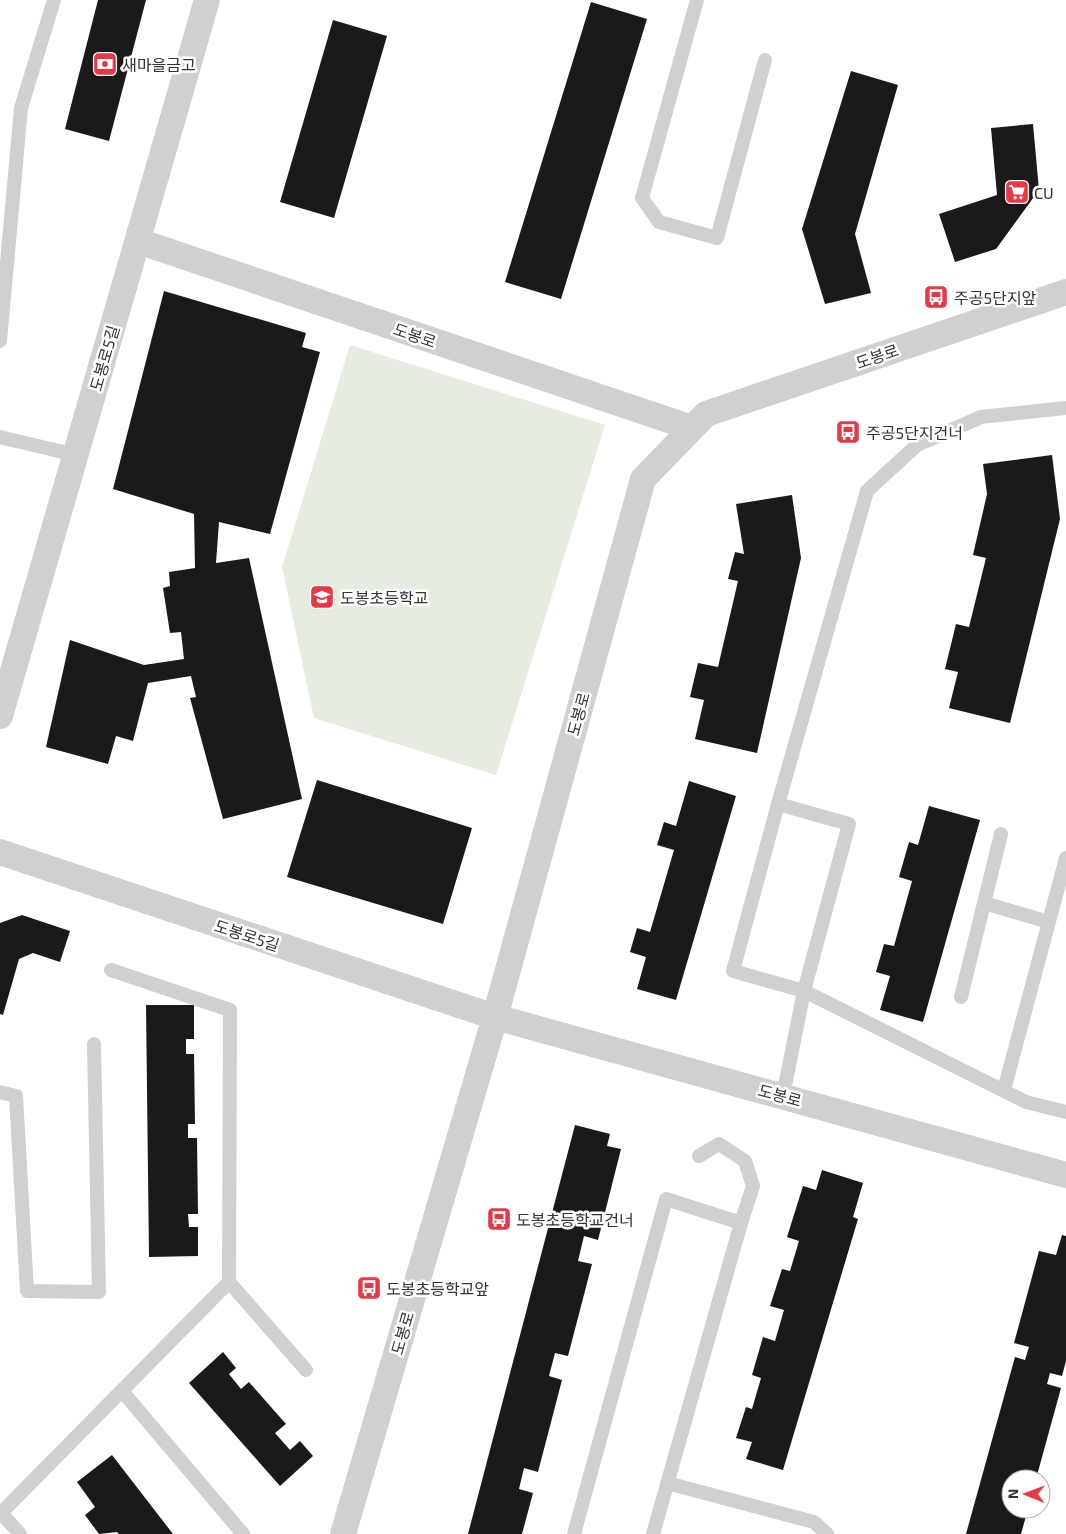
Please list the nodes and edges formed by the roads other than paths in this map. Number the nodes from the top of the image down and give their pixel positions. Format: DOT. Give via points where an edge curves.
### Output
graph roads {
  1 [pos="54,0"];
  2 [pos="207,0"];
  3 [pos="697,0"];
  4 [pos="765,60"];
  5 [pos="138,241"];
  6 [pos="1066,292"];
  7 [pos="0,341"];
  8 [pos="1066,408"];
  9 [pos="692,428"];
  10 [pos="0,436"];
  11 [pos="76,455"];
  12 [pos="0,716"];
  13 [pos="778,804"];
  14 [pos="1001,834"];
  15 [pos="0,852"];
  16 [pos="1066,858"];
  17 [pos="984,903"];
  18 [pos="1049,922"];
  19 [pos="111,970"];
  20 [pos="804,992"];
  21 [pos="961,997"];
  22 [pos="494,1017"];
  23 [pos="94,1044"];
  24 [pos="1004,1090"];
  25 [pos="0,1092"];
  26 [pos="783,1096"];
  27 [pos="1066,1112"];
  28 [pos="699,1156"];
  29 [pos="1066,1175"];
  30 [pos="741,1223"];
  31 [pos="229,1282"];
  32 [pos="306,1370"];
  33 [pos="122,1391"];
  34 [pos="667,1483"];
  35 [pos="1,1513"];
  36 [pos="20,1534"];
  37 [pos="243,1534"];
  38 [pos="343,1534"];
  39 [pos="574,1534"];
  40 [pos="653,1534"];
  41 [pos="827,1534"];
  1 -- 7 [label="lane" via="21,108"];
  2 -- 5 [label="street, 도봉로5길"];
  3 -- 4 [label="lane" via="642,198 659,222 717,238"];
  5 -- 9 [label="street, 도봉로"];
  5 -- 11 [label="street, 도봉로5길"];
  6 -- 9 [label="street, 도봉로" via="706,414"];
  8 -- 13 [label="lane" via="981,417 917,446 867,491"];
  9 -- 22 [label="street, 도봉로" via="643,479"];
  10 -- 11 [label="lane"];
  11 -- 12 [label="street, 도봉로5길"];
  13 -- 20 [label="lane" via="733,971"];
  13 -- 20 [label="lane" via="849,824"];
  14 -- 17 [label="lane"];
  15 -- 22 [label="street, 도봉로5길"];
  16 -- 18 [label="lane"];
  17 -- 18 [label="lane"];
  17 -- 21 [label="lane"];
  18 -- 24 [label="lane"];
  19 -- 31 [label="lane" via="230,1010"];
  20 -- 24 [label="lane"];
  20 -- 26 [label="lane"];
  22 -- 26 [label="street, 도봉로"];
  22 -- 38 [label="street, 도봉로"];
  23 -- 25 [label="lane" via="99,1292 27,1291 16,1096"];
  24 -- 27 [label="lane" via="1026,1102"];
  26 -- 29 [label="street, 도봉로"];
  28 -- 30 [label="lane" via="719,1144 745,1161 753,1186"];
  30 -- 34 [label="lane"];
  30 -- 39 [label="lane" via="666,1199"];
  31 -- 32 [label="lane"];
  31 -- 33 [label="lane"];
  33 -- 35 [label="lane"];
  33 -- 37 [label="lane"];
  34 -- 40 [label="lane"];
  34 -- 41 [label="lane" via="814,1522"];
  35 -- 36 [label="lane"];
}
